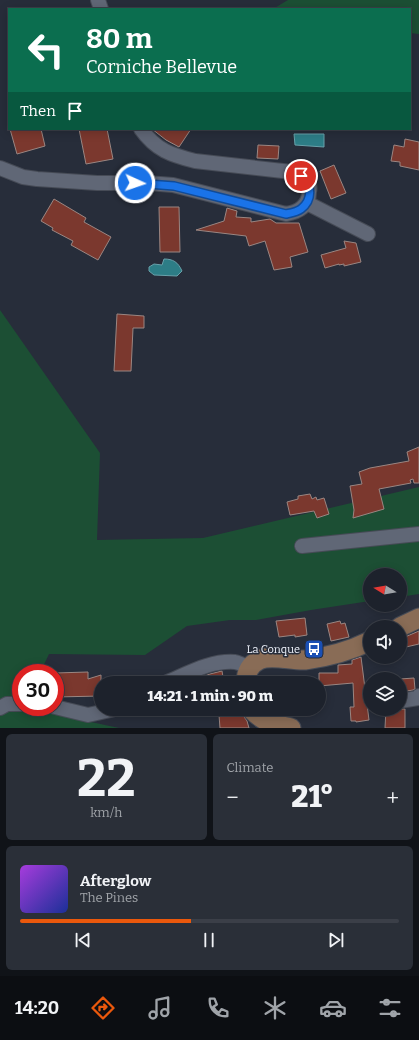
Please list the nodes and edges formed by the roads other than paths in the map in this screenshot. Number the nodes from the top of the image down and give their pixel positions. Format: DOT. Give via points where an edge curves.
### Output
graph roads {
  1 [pos="142,130"];
  2 [pos="0,168"];
  3 [pos="307,203"];
  4 [pos="368,234"];
  5 [pos="419,534"];
  6 [pos="302,546"];
  7 [pos="419,618"];
  8 [pos="407,624"];
  9 [pos="363,644"];
  10 [pos="248,675"];
  11 [pos="182,676"];
  12 [pos="419,696"];
  13 [pos="407,700"];
  14 [pos="12,704"];
  15 [pos="0,708"];
  16 [pos="64,709"];
  17 [pos="94,714"];
  18 [pos="259,716"];
  19 [pos="291,728"];
  1 -- 3 [label="street" via="158,147 179,157 292,172 307,180 310,187"];
  2 -- 3 [label="street" via="23,177 37,179 174,186 286,214 301,210"];
  3 -- 4 [label="street"];
  5 -- 6 [label="street"];
  7 -- 8 [label="street"];
  9 -- 10 [label="street" via="328,656 304,660 258,660"];
  10 -- 11 [label="street" via="236,662 207,666"];
  12 -- 13 [label="street"];
  14 -- 15 [label="street"];
  16 -- 17 [label="street" via="88,716"];
  18 -- 19 [label="street" via="263,720"];
}
